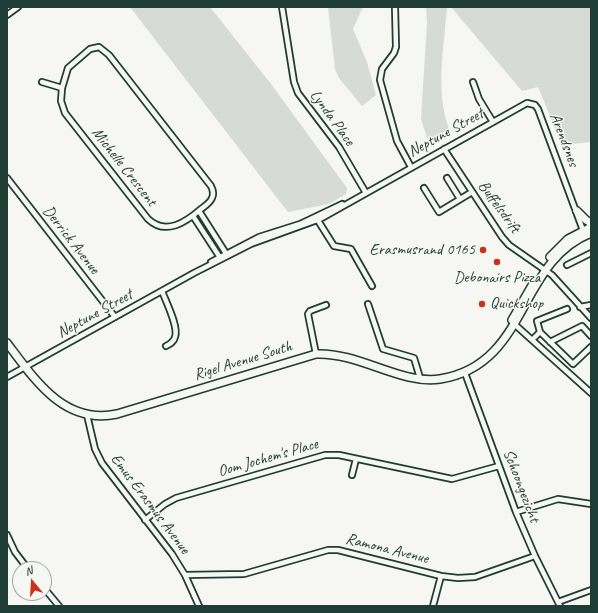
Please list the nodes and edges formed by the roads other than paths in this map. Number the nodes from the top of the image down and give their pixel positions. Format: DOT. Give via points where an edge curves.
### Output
graph roads {
  1 [pos="18,7"];
  2 [pos="282,7"];
  3 [pos="395,7"];
  4 [pos="7,15"];
  5 [pos="42,82"];
  6 [pos="473,82"];
  7 [pos="62,88"];
  8 [pos="530,103"];
  9 [pos="493,122"];
  10 [pos="444,149"];
  11 [pos="411,167"];
  12 [pos="7,178"];
  13 [pos="447,178"];
  14 [pos="424,188"];
  15 [pos="366,192"];
  16 [pos="472,192"];
  17 [pos="460,199"];
  18 [pos="199,211"];
  19 [pos="577,211"];
  20 [pos="193,216"];
  21 [pos="317,219"];
  22 [pos="591,223"];
  23 [pos="591,227"];
  24 [pos="587,233"];
  25 [pos="591,253"];
  26 [pos="227,256"];
  27 [pos="221,259"];
  28 [pos="567,265"];
  29 [pos="544,269"];
  30 [pos="372,286"];
  31 [pos="162,291"];
  32 [pos="368,304"];
  33 [pos="591,304"];
  34 [pos="326,305"];
  35 [pos="580,307"];
  36 [pos="567,309"];
  37 [pos="115,317"];
  38 [pos="591,318"];
  39 [pos="513,323"];
  40 [pos="540,332"];
  41 [pos="591,336"];
  42 [pos="532,340"];
  43 [pos="550,342"];
  44 [pos="7,343"];
  45 [pos="166,346"];
  46 [pos="591,347"];
  47 [pos="316,354"];
  48 [pos="25,366"];
  49 [pos="465,373"];
  50 [pos="7,376"];
  51 [pos="420,378"];
  52 [pos="591,393"];
  53 [pos="87,415"];
  54 [pos="356,459"];
  55 [pos="499,466"];
  56 [pos="352,475"];
  57 [pos="591,504"];
  58 [pos="516,512"];
  59 [pos="145,520"];
  60 [pos="7,535"];
  61 [pos="535,556"];
  62 [pos="22,561"];
  63 [pos="185,575"];
  64 [pos="441,576"];
  65 [pos="591,590"];
  66 [pos="52,598"];
  67 [pos="559,604"];
  68 [pos="59,606"];
  69 [pos="199,606"];
  70 [pos="433,606"];
  1 -- 4 [label="street"];
  2 -- 15 [label="street, Lynda Place" via="298,93 339,147"];
  3 -- 11 [label="street" via="396,47 382,69 380,80 397,141"];
  5 -- 7 [label="street"];
  6 -- 9 [label="street" via="479,99"];
  7 -- 18 [label="street, Michelle Crescent" via="70,65 92,48 99,47 105,50 211,186 214,193 211,200"];
  7 -- 20 [label="street, Michelle Crescent" via="61,101 65,113 148,219 155,224 173,227"];
  8 -- 9 [label="street, Neptune Street"];
  8 -- 19 [label="street, Arendsnes" via="538,109"];
  9 -- 10 [label="street, Neptune Street"];
  10 -- 11 [label="street, Neptune Street"];
  10 -- 16 [label="street, Buffelsdrift"];
  11 -- 15 [label="street, Neptune Street"];
  12 -- 37 [label="street, Derrick Avenue"];
  13 -- 17 [label="street"];
  14 -- 17 [label="street" via="439,212"];
  15 -- 21 [label="street, Neptune Street"];
  16 -- 17 [label="street"];
  16 -- 29 [label="street, Buffelsdrift" via="509,245"];
  18 -- 20 [label="street, Michelle Crescent"];
  18 -- 26 [label="street"];
  19 -- 22 [label="main road"];
  19 -- 24 [label="street, Arendsnes"];
  20 -- 27 [label="street"];
  21 -- 26 [label="street, Neptune Street" via="264,237"];
  21 -- 30 [label="street" via="334,246 350,249"];
  23 -- 24 [label="main road, Rigel Avenue South"];
  24 -- 29 [label="main road, Rigel Avenue South" via="564,242"];
  25 -- 28 [label="street"];
  26 -- 27 [label="street, Neptune Street"];
  27 -- 31 [label="street, Neptune Street"];
  29 -- 35 [label="street, Buffelsdrift" via="561,283"];
  29 -- 39 [label="main road, Rigel Avenue South"];
  31 -- 37 [label="street, Neptune Street"];
  31 -- 45 [label="street" via="176,336 173,342"];
  32 -- 51 [label="street" via="383,349 414,358"];
  33 -- 35 [label="street"];
  34 -- 47 [label="street" via="309,313"];
  35 -- 38 [label="street, Buffelsdrift"];
  36 -- 40 [label="street" via="537,321"];
  37 -- 48 [label="street, Neptune Street"];
  39 -- 42 [label="street"];
  39 -- 49 [label="main road, Rigel Avenue South" via="488,358"];
  40 -- 42 [label="street"];
  40 -- 43 [label="street"];
  41 -- 43 [label="street" via="582,326"];
  42 -- 52 [label="street"];
  43 -- 46 [label="street" via="573,364"];
  44 -- 48 [label="main road, Rigel Avenue South"];
  47 -- 51 [label="main road, Rigel Avenue South" via="346,356"];
  47 -- 53 [label="main road, Rigel Avenue South" via="117,414"];
  48 -- 50 [label="street, Neptune Street"];
  48 -- 53 [label="main road, Rigel Avenue South" via="54,398 72,410"];
  49 -- 51 [label="main road, Rigel Avenue South" via="438,379"];
  49 -- 55 [label="street, Schoongezicht"];
  53 -- 59 [label="street, Emus Erasmus Avenue" via="95,449 102,463"];
  54 -- 55 [label="street, Oom Jochem's Place" via="452,479"];
  54 -- 56 [label="street"];
  54 -- 59 [label="street, Oom Jochem's Place" via="330,454 314,457 172,500"];
  55 -- 58 [label="street, Schoongezicht"];
  57 -- 58 [label="street" via="558,499"];
  58 -- 61 [label="street, Schoongezicht"];
  59 -- 63 [label="street, Emus Erasmus Avenue"];
  60 -- 62 [label="street"];
  61 -- 64 [label="street, Ramona Avenue" via="475,577"];
  61 -- 67 [label="street, Schoongezicht"];
  63 -- 64 [label="street, Ramona Avenue" via="244,574 328,550 338,550"];
  63 -- 69 [label="street, Emus Erasmus Avenue"];
  64 -- 70 [label="street"];
  65 -- 67 [label="street"];
  66 -- 68 [label="street"];
}
